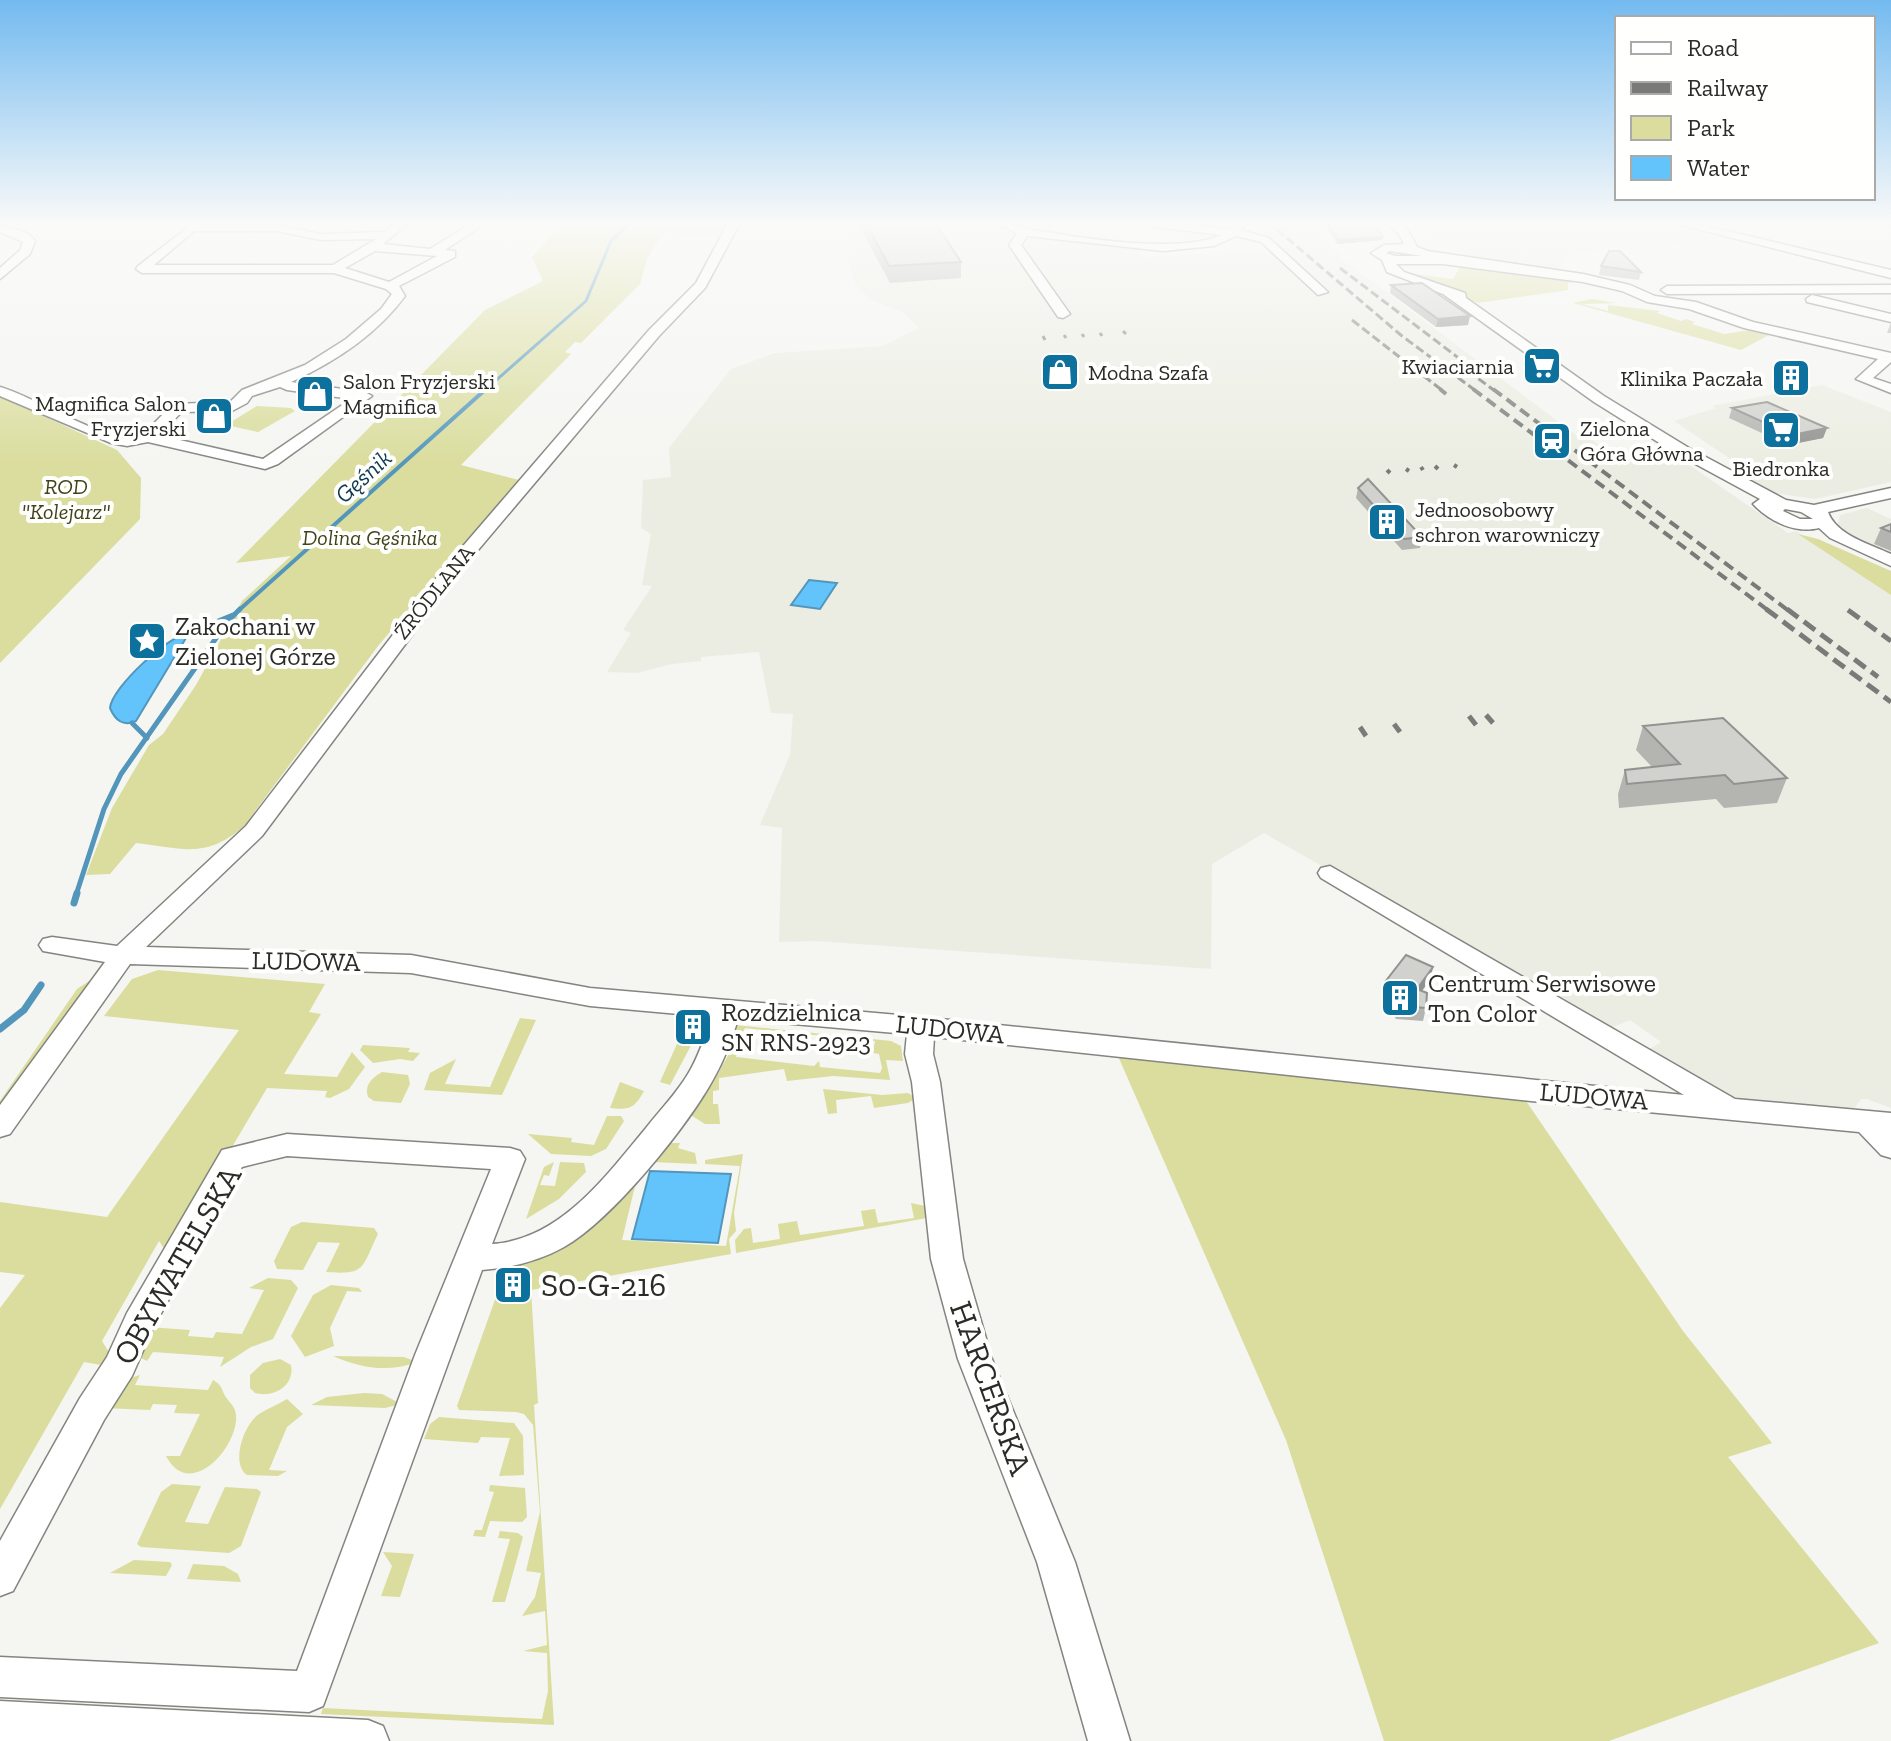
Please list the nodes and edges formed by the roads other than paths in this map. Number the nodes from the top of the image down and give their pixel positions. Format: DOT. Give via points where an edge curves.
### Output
graph roads {
  1 [pos="394,302"];
  2 [pos="684,302"];
  3 [pos="1055,302"];
  4 [pos="1464,302"];
  5 [pos="1652,302"];
  6 [pos="1685,302"];
  7 [pos="1689,302"];
  8 [pos="1716,302"];
  9 [pos="1825,302"];
  10 [pos="1063,314"];
  11 [pos="1891,318"];
  12 [pos="1727,319"];
  13 [pos="1745,321"];
  14 [pos="1766,328"];
  15 [pos="1890,357"];
  16 [pos="1869,371"];
  17 [pos="1891,377"];
  18 [pos="287,386"];
  19 [pos="1891,389"];
  20 [pos="0,391"];
  21 [pos="152,438"];
  22 [pos="1891,493"];
  23 [pos="1777,508"];
  24 [pos="1819,516"];
  25 [pos="1798,524"];
  26 [pos="1891,560"];
  27 [pos="1330,873"];
  28 [pos="52,945"];
  29 [pos="123,955"];
  30 [pos="728,1009"];
  31 [pos="921,1026"];
  32 [pos="1729,1109"];
  33 [pos="1879,1123"];
  34 [pos="0,1126"];
  35 [pos="1891,1147"];
  36 [pos="470,1258"];
  37 [pos="0,1578"];
  38 [pos="0,1677"];
  39 [pos="0,1721"];
  40 [pos="237,1737"];
  41 [pos="368,1741"];
  42 [pos="1109,1741"];
  1 -- 20 [label="street" via="376,324 288,378 247,393 195,395 136,441 106,439"];
  2 -- 29 [label="street, ŹRÓDLANA" via="451,571 254,831"];
  3 -- 10 [label="street"];
  4 -- 23 [label="street" via="1609,403"];
  5 -- 12 [label="street"];
  6 -- 12 [label="street"];
  7 -- 13 [label="street"];
  8 -- 13 [label="street"];
  9 -- 11 [label="street"];
  12 -- 14 [label="street"];
  13 -- 14 [label="street"];
  14 -- 15 [label="street"];
  15 -- 16 [label="street"];
  16 -- 17 [label="street"];
  16 -- 19 [label="street" via="1863,379"];
  18 -- 21 [label="street" via="365,396 265,464"];
  22 -- 24 [label="street"];
  23 -- 24 [label="street"];
  23 -- 25 [label="street" via="1784,521"];
  24 -- 25 [label="street"];
  24 -- 26 [label="street" via="1836,534"];
  25 -- 26 [label="street"];
  27 -- 32 [label="street, LUDOWA"];
  28 -- 29 [label="street"];
  29 -- 30 [label="street, LUDOWA" via="411,964 591,997"];
  29 -- 34 [label="street, ŹRÓDLANA"];
  30 -- 31 [label="street, LUDOWA"];
  30 -- 36 [label="street" via="707,1065 689,1094 579,1222 533,1250 506,1258"];
  31 -- 32 [label="street, LUDOWA"];
  31 -- 42 [label="street, HARCERSKA" via="919,1054 947,1259 975,1359 1056,1562"];
  32 -- 33 [label="street, LUDOWA"];
  33 -- 35 [label="street"];
  36 -- 37 [label="street, OBYWATELSKA" via="510,1159 287,1145 232,1158"];
  36 -- 38 [label="street, OBYWATELSKA" via="309,1692"];
  39 -- 40 [label="street"];
  40 -- 41 [label="street"];
}
